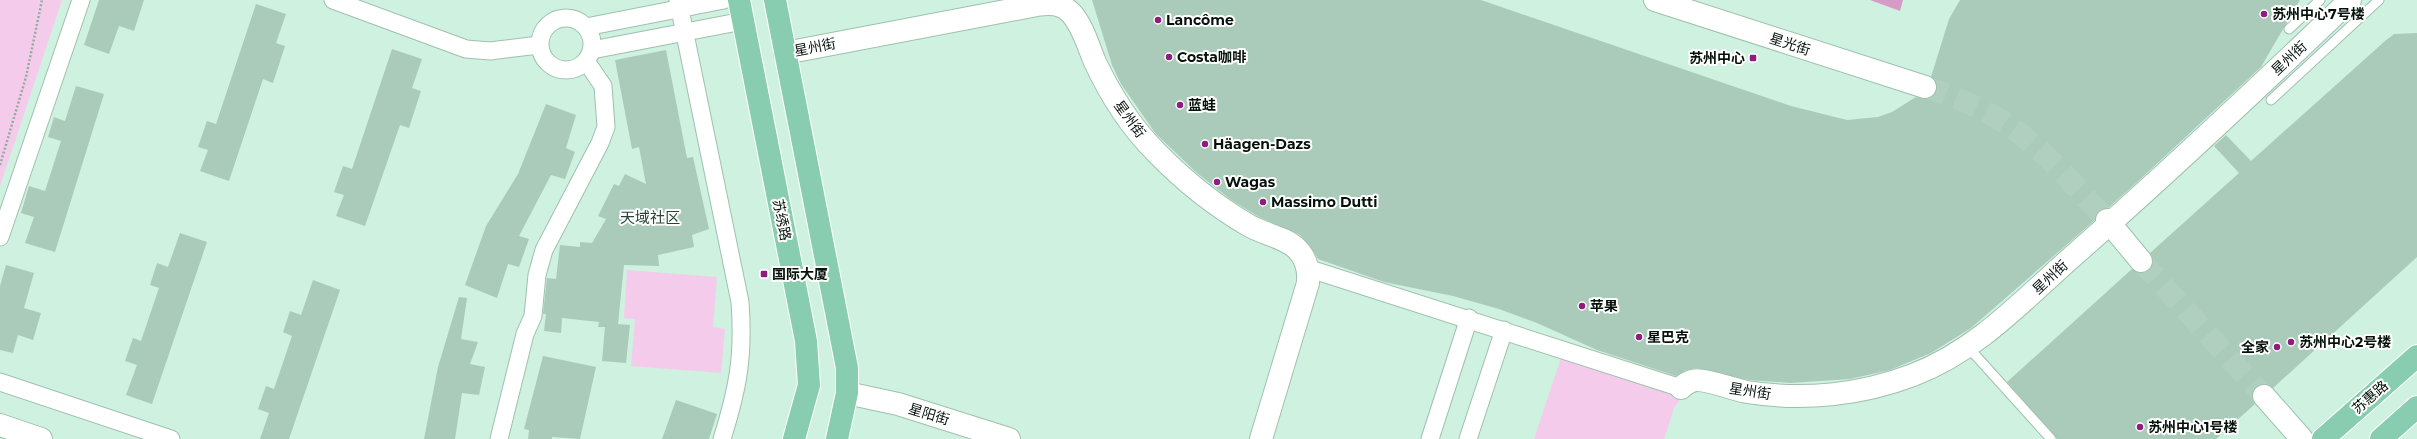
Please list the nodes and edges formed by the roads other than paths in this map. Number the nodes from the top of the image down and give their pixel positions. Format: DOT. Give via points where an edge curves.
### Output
graph roads {
  1 [pos="81,0"];
  2 [pos="333,0"];
  3 [pos="724,0"];
  4 [pos="775,0"];
  5 [pos="1655,0"];
  6 [pos="2320,0"];
  7 [pos="2350,0"];
  8 [pos="2379,0"];
  9 [pos="1061,3"];
  10 [pos="678,4"];
  11 [pos="741,10"];
  12 [pos="586,28"];
  13 [pos="2289,29"];
  14 [pos="684,32"];
  15 [pos="539,45"];
  16 [pos="785,53"];
  17 [pos="589,56"];
  18 [pos="1924,87"];
  19 [pos="2271,100"];
  20 [pos="2109,222"];
  21 [pos="0,237"];
  22 [pos="2141,261"];
  23 [pos="1307,268"];
  24 [pos="1469,318"];
  25 [pos="1504,330"];
  26 [pos="1968,347"];
  27 [pos="2417,356"];
  28 [pos="0,382"];
  29 [pos="1681,388"];
  30 [pos="847,393"];
  31 [pos="2264,396"];
  32 [pos="2417,407"];
  33 [pos="0,425"];
  34 [pos="41,439"];
  35 [pos="171,439"];
  36 [pos="499,439"];
  37 [pos="722,439"];
  38 [pos="794,439"];
  39 [pos="837,439"];
  40 [pos="1009,439"];
  41 [pos="1262,439"];
  42 [pos="1430,439"];
  43 [pos="1468,439"];
  44 [pos="2051,439"];
  45 [pos="2302,439"];
  46 [pos="2323,439"];
  47 [pos="2381,439"];
  1 -- 21 [label="street"];
  2 -- 15 [label="street" via="466,49 490,51"];
  3 -- 10 [label="street"];
  4 -- 16 [label="main road"];
  5 -- 18 [label="street, 星光街"];
  6 -- 13 [label="lane"];
  7 -- 20 [label="street, 星州街" via="2161,179"];
  8 -- 19 [label="lane"];
  9 -- 16 [label="street, 星州街" via="1037,5"];
  9 -- 23 [label="street, 星州街" via="1078,23 1115,98 1153,150 1183,179 1216,205 1252,227 1297,249"];
  10 -- 12 [label="street"];
  10 -- 14 [label="street"];
  11 -- 14 [label="street"];
  11 -- 38 [label="main road, 苏绣路" via="806,340 809,385"];
  12 -- 15 [label="street" via="573,19 557,19 544,29"];
  12 -- 17 [label="street" via="592,42"];
  14 -- 17 [label="street"];
  14 -- 37 [label="street" via="740,302 741,363 737,393"];
  15 -- 17 [label="street" via="544,60 557,69 573,70"];
  16 -- 30 [label="main road" via="843,340"];
  17 -- 36 [label="street" via="603,86 606,127 544,250 537,275 533,316 524,334"];
  20 -- 22 [label="street"];
  20 -- 26 [label="street, 星州街" via="2002,322"];
  23 -- 24 [label="street"];
  23 -- 41 [label="street, 星州街" via="1308,283"];
  24 -- 25 [label="street"];
  24 -- 42 [label="street"];
  25 -- 29 [label="street"];
  25 -- 43 [label="street"];
  26 -- 29 [label="street, 星州街" via="1912,375 1873,388 1832,395 1769,395 1700,380 1692,380"];
  26 -- 44 [label="lane"];
  27 -- 46 [label="main road, 苏惠路"];
  28 -- 35 [label="street"];
  30 -- 39 [label="main road"];
  30 -- 40 [label="street, 星阳街" via="898,404"];
  31 -- 45 [label="street"];
  32 -- 47 [label="main road"];
  33 -- 34 [label="street"];
}
